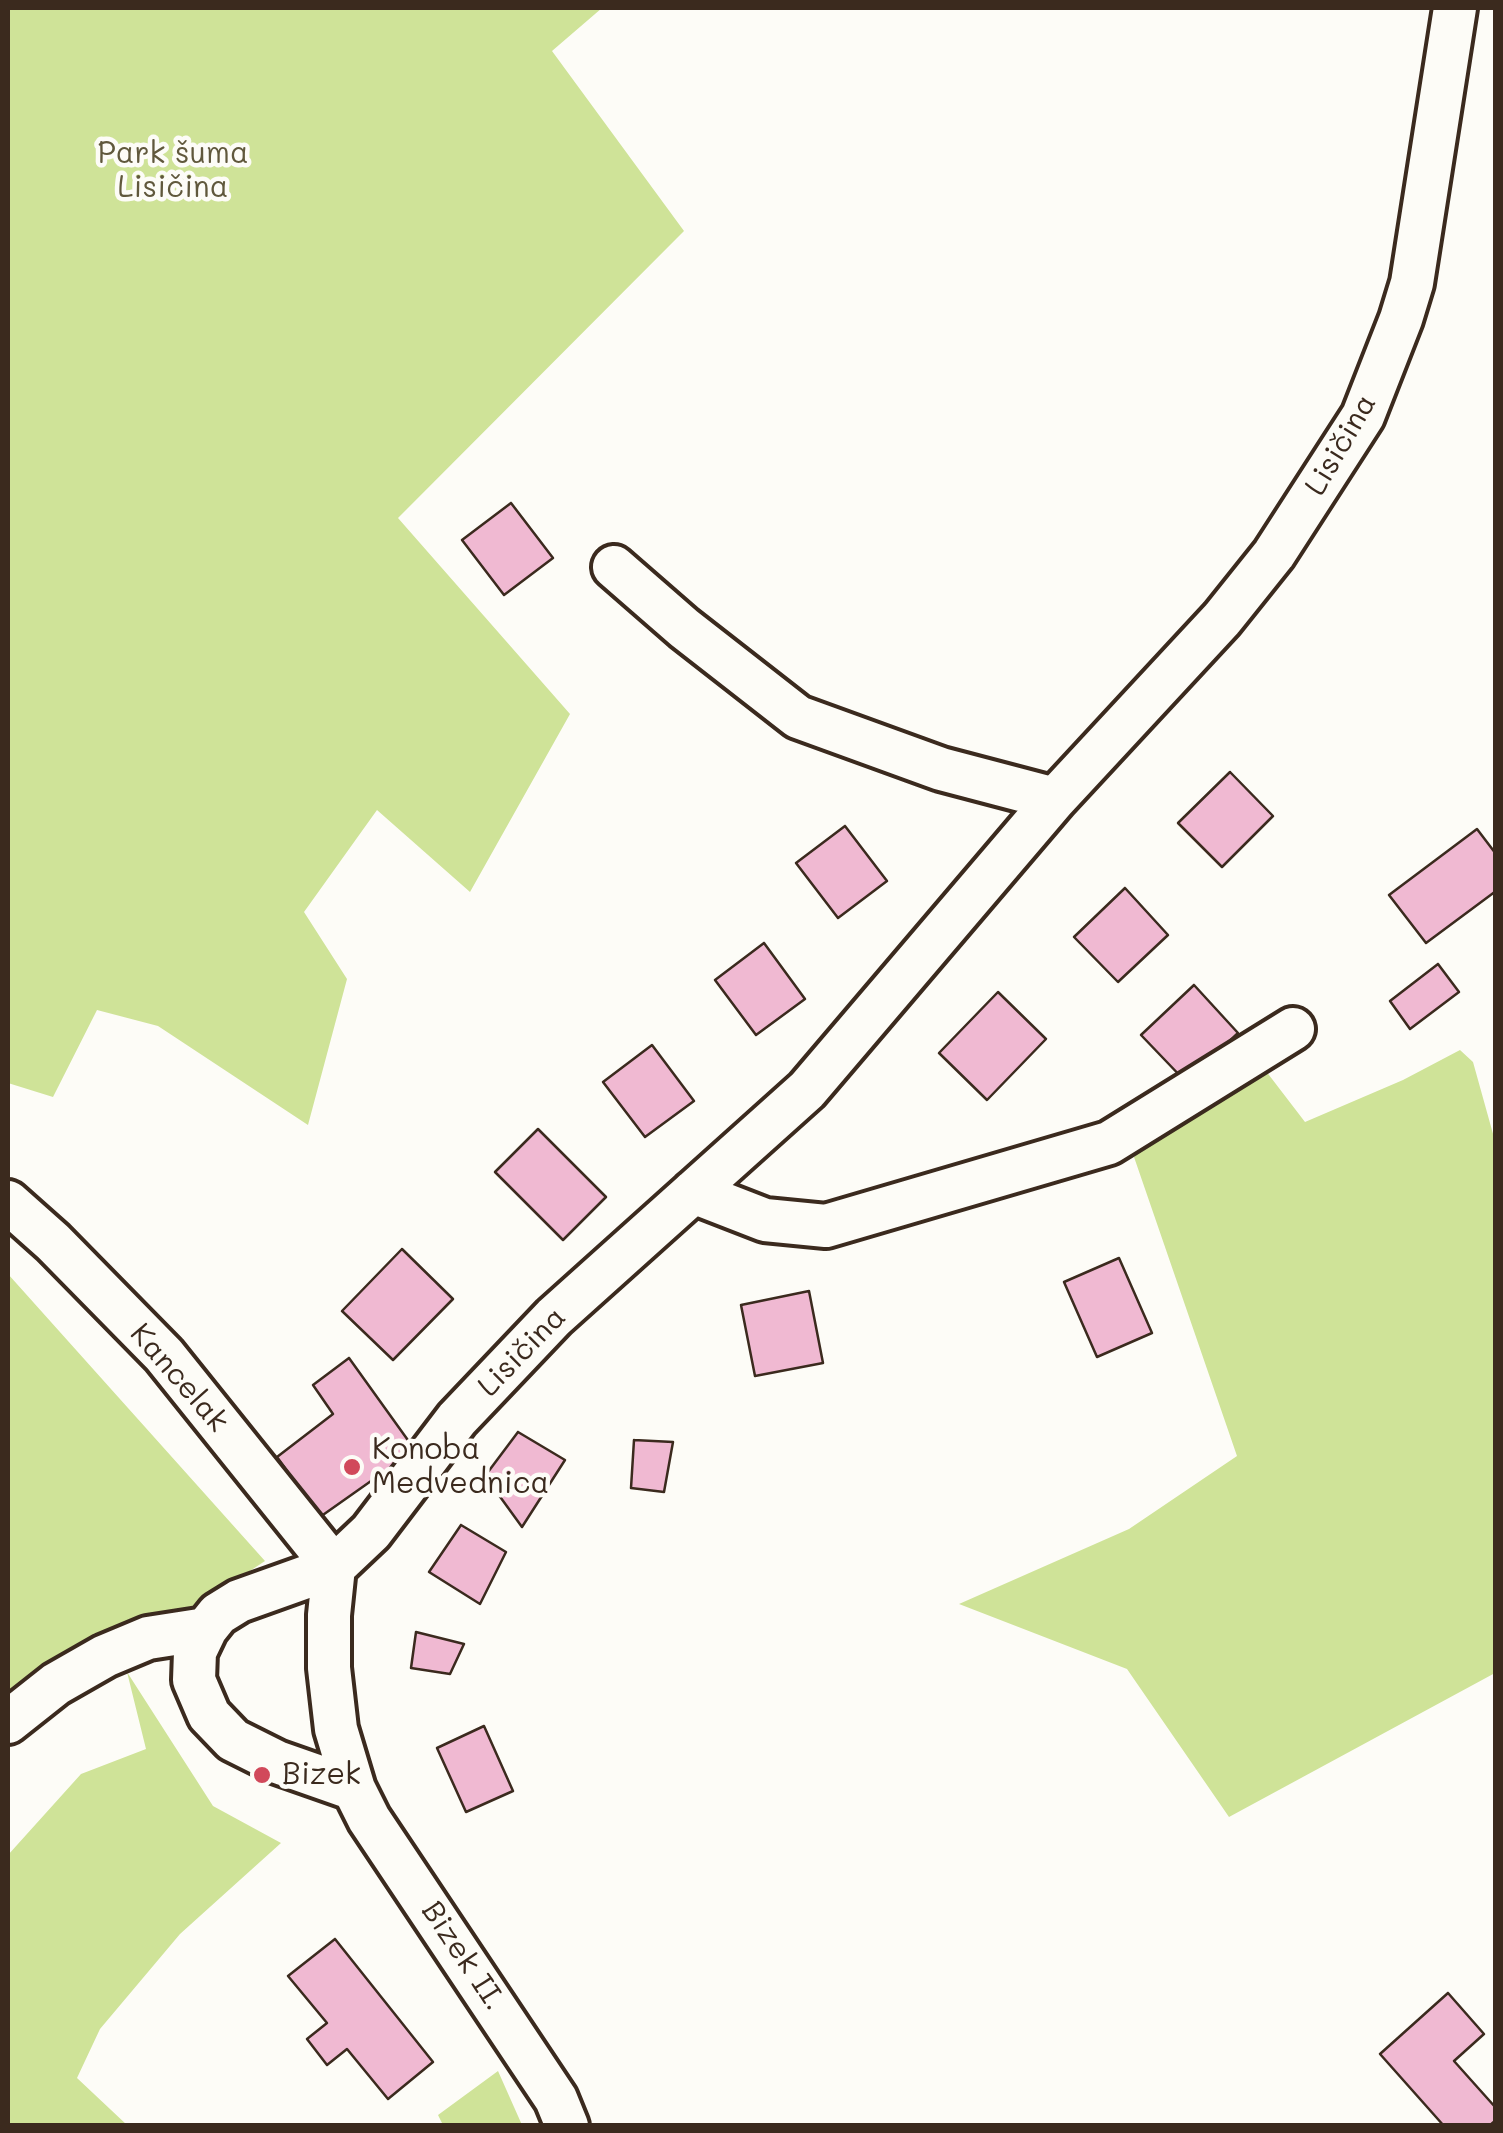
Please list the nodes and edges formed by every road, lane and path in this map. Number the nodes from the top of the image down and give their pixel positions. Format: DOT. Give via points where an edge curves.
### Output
graph roads {
  1 [pos="1455,8"];
  2 [pos="614,566"];
  3 [pos="1055,799"];
  4 [pos="1293,1029"];
  5 [pos="694,1192"];
  6 [pos="8,1202"];
  7 [pos="334,1568"];
  8 [pos="206,1629"];
  9 [pos="8,1722"];
  10 [pos="354,1790"];
  11 [pos="567,2126"];
  1 -- 3 [label="street, Lisičina" via="1412,283 1363,416 1274,554 1222,619"];
  2 -- 3 [label="street" via="798,716 941,769"];
  3 -- 5 [label="street, Lisičina" via="807,1090"];
  4 -- 5 [label="street" via="1108,1143 826,1226 764,1220"];
  5 -- 7 [label="street, Lisičina" via="554,1316 457,1419 371,1532"];
  6 -- 7 [label="street, Kancelak" via="164,1354"];
  7 -- 8 [label="street, Lisičina" via="239,1601"];
  7 -- 10 [label="street, Bizek II." via="329,1668 336,1729"];
  8 -- 9 [label="street, Lisičina" via="148,1638 105,1656"];
  8 -- 10 [label="street" via="195,1652 194,1680 209,1714 233,1740"];
  10 -- 11 [label="street, Bizek II." via="556,2099"];
}
